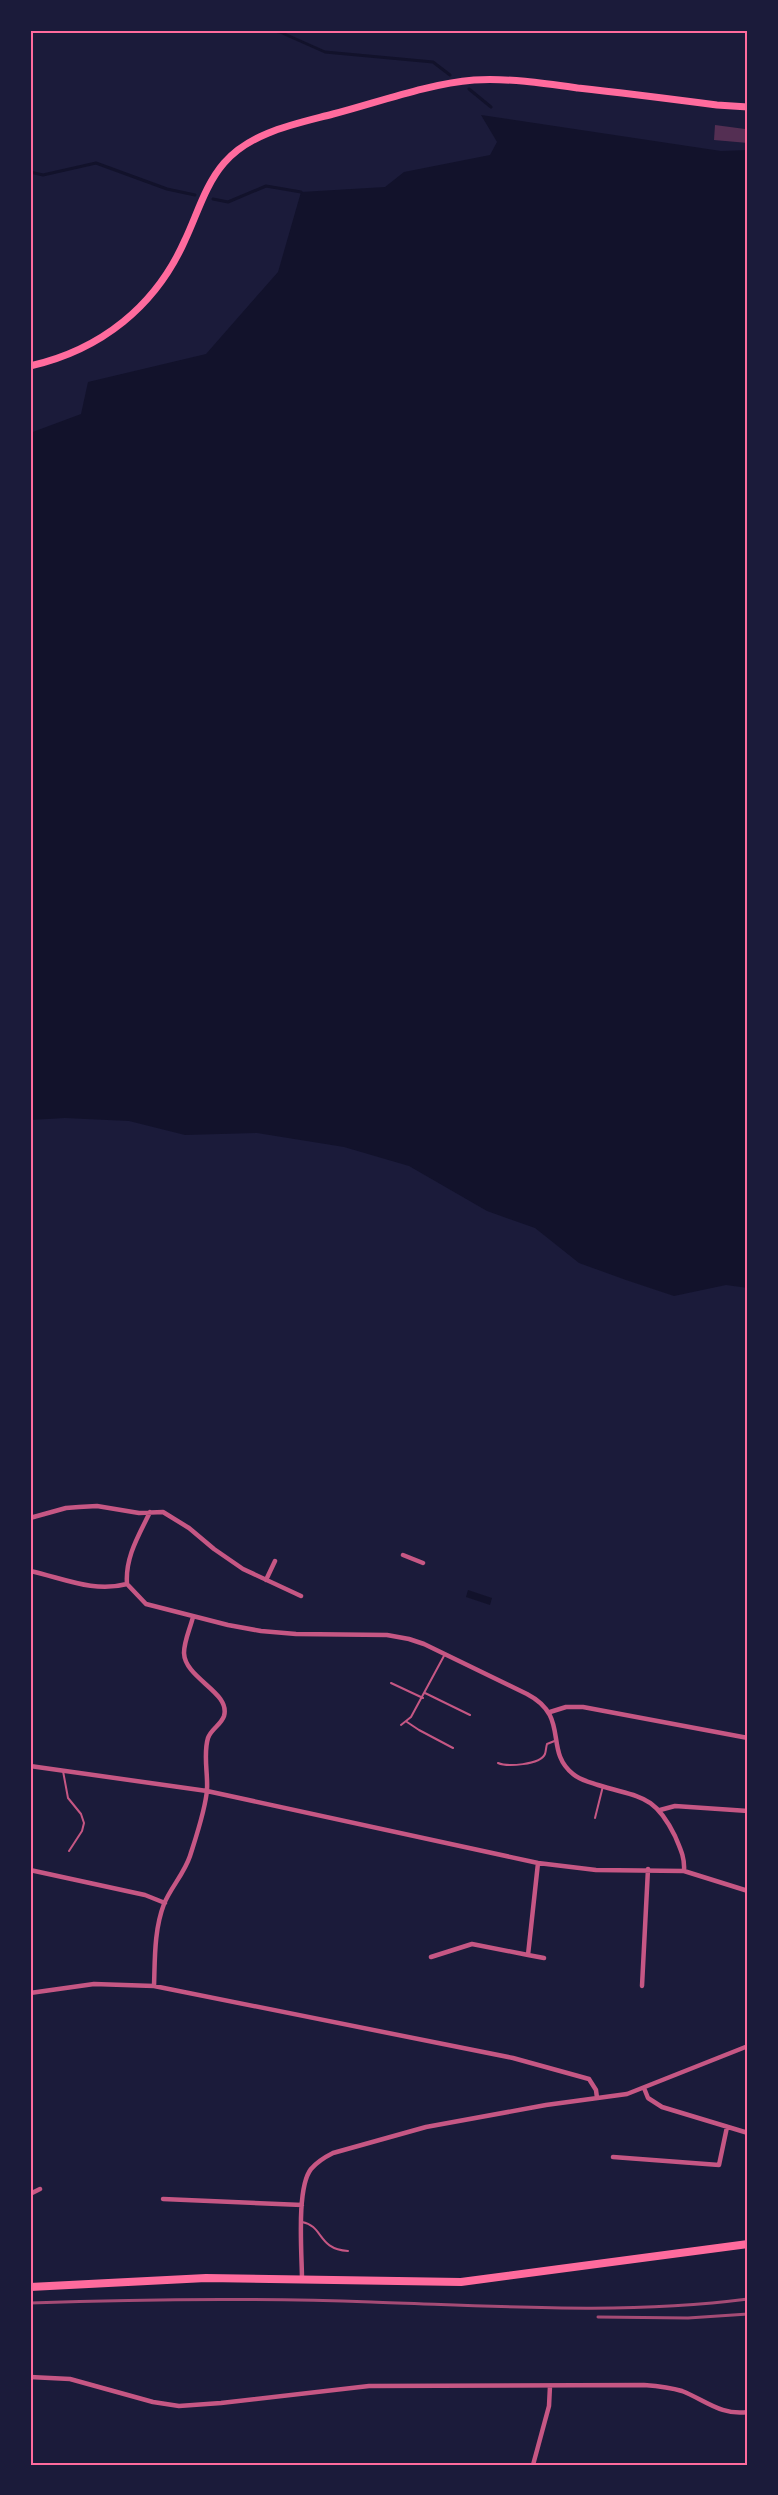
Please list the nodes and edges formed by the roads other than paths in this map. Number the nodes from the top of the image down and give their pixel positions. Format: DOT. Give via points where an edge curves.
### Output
graph roads {
  1 [pos="748,106"];
  2 [pos="30,366"];
  3 [pos="150,1512"];
  4 [pos="30,1518"];
  5 [pos="403,1555"];
  6 [pos="275,1561"];
  7 [pos="423,1563"];
  8 [pos="30,1571"];
  9 [pos="266,1580"];
  10 [pos="127,1584"];
  11 [pos="301,1596"];
  12 [pos="193,1617"];
  13 [pos="445,1654"];
  14 [pos="391,1683"];
  15 [pos="425,1693"];
  16 [pos="423,1698"];
  17 [pos="550,1712"];
  18 [pos="470,1715"];
  19 [pos="407,1722"];
  20 [pos="401,1725"];
  21 [pos="748,1738"];
  22 [pos="557,1740"];
  23 [pos="453,1748"];
  24 [pos="498,1762"];
  25 [pos="30,1766"];
  26 [pos="63,1771"];
  27 [pos="603,1786"];
  28 [pos="207,1791"];
  29 [pos="660,1810"];
  30 [pos="748,1811"];
  31 [pos="595,1818"];
  32 [pos="69,1851"];
  33 [pos="538,1863"];
  34 [pos="648,1869"];
  35 [pos="30,1870"];
  36 [pos="684,1871"];
  37 [pos="748,1891"];
  38 [pos="165,1903"];
  39 [pos="528,1955"];
  40 [pos="431,1957"];
  41 [pos="544,1958"];
  42 [pos="154,1986"];
  43 [pos="642,1986"];
  44 [pos="30,1993"];
  45 [pos="748,2046"];
  46 [pos="644,2088"];
  47 [pos="597,2098"];
  48 [pos="728,2127"];
  49 [pos="748,2133"];
  50 [pos="613,2157"];
  51 [pos="40,2190"];
  52 [pos="30,2194"];
  53 [pos="163,2199"];
  54 [pos="302,2205"];
  55 [pos="302,2222"];
  56 [pos="748,2244"];
  57 [pos="348,2251"];
  58 [pos="302,2280"];
  59 [pos="30,2287"];
  60 [pos="30,2377"];
  61 [pos="550,2386"];
  62 [pos="748,2412"];
  63 [pos="533,2465"];
  1 -- 2 [label="main road" via="489,80 449,84 277,129 223,164 207,189 174,262 152,296 130,318 105,337"];
  3 -- 4 [label="street" via="97,1506 66,1508"];
  3 -- 9 [label="street" via="168,1514 243,1569"];
  3 -- 10 [label="street" via="127,1561"];
  5 -- 7 [label="street"];
  6 -- 9 [label="street"];
  8 -- 10 [label="street" via="91,1587"];
  9 -- 11 [label="street"];
  10 -- 12 [label="street" via="147,1604"];
  12 -- 13 [label="street" via="261,1631 396,1636"];
  12 -- 28 [label="street" via="185,1643 187,1665 220,1698 225,1711 209,1737"];
  13 -- 15 [label="lane"];
  13 -- 17 [label="street" via="536,1698"];
  14 -- 16 [label="lane"];
  15 -- 16 [label="lane"];
  15 -- 18 [label="lane"];
  16 -- 19 [label="lane"];
  17 -- 21 [label="street" via="583,1707"];
  17 -- 22 [label="street"];
  19 -- 20 [label="lane"];
  19 -- 23 [label="lane"];
  22 -- 24 [label="lane" via="547,1744 541,1758 511,1766"];
  22 -- 27 [label="street" via="569,1771"];
  25 -- 26 [label="street"];
  26 -- 28 [label="street"];
  26 -- 32 [label="lane" via="68,1798 84,1822"];
  27 -- 29 [label="street" via="635,1795"];
  27 -- 31 [label="lane"];
  28 -- 33 [label="street"];
  28 -- 38 [label="street" via="190,1856"];
  29 -- 30 [label="street" via="675,1806"];
  29 -- 36 [label="street" via="684,1856"];
  33 -- 34 [label="street" via="596,1870"];
  33 -- 39 [label="street"];
  34 -- 36 [label="street"];
  34 -- 43 [label="street"];
  35 -- 38 [label="street" via="145,1895"];
  36 -- 37 [label="street"];
  38 -- 42 [label="street" via="158,1926"];
  39 -- 40 [label="street" via="472,1944"];
  39 -- 41 [label="street"];
  42 -- 44 [label="street" via="94,1984"];
  42 -- 47 [label="street" via="513,2058 589,2079"];
  45 -- 46 [label="street"];
  46 -- 47 [label="street"];
  46 -- 48 [label="street" via="648,2098 662,2108"];
  47 -- 54 [label="street" via="426,2127 333,2153 310,2170"];
  48 -- 49 [label="street"];
  48 -- 50 [label="street" via="719,2165"];
  51 -- 52 [label="street"];
  53 -- 54 [label="street"];
  54 -- 55 [label="street"];
  55 -- 57 [label="lane" via="314,2227 325,2244"];
  55 -- 58 [label="street"];
  56 -- 58 [label="main road" via="475,2281"];
  58 -- 59 [label="main road" via="164,2279"];
  60 -- 61 [label="street" via="70,2379 179,2406 369,2386"];
  61 -- 62 [label="street" via="659,2386 684,2392 724,2412"];
  61 -- 63 [label="street" via="549,2406"];
}
